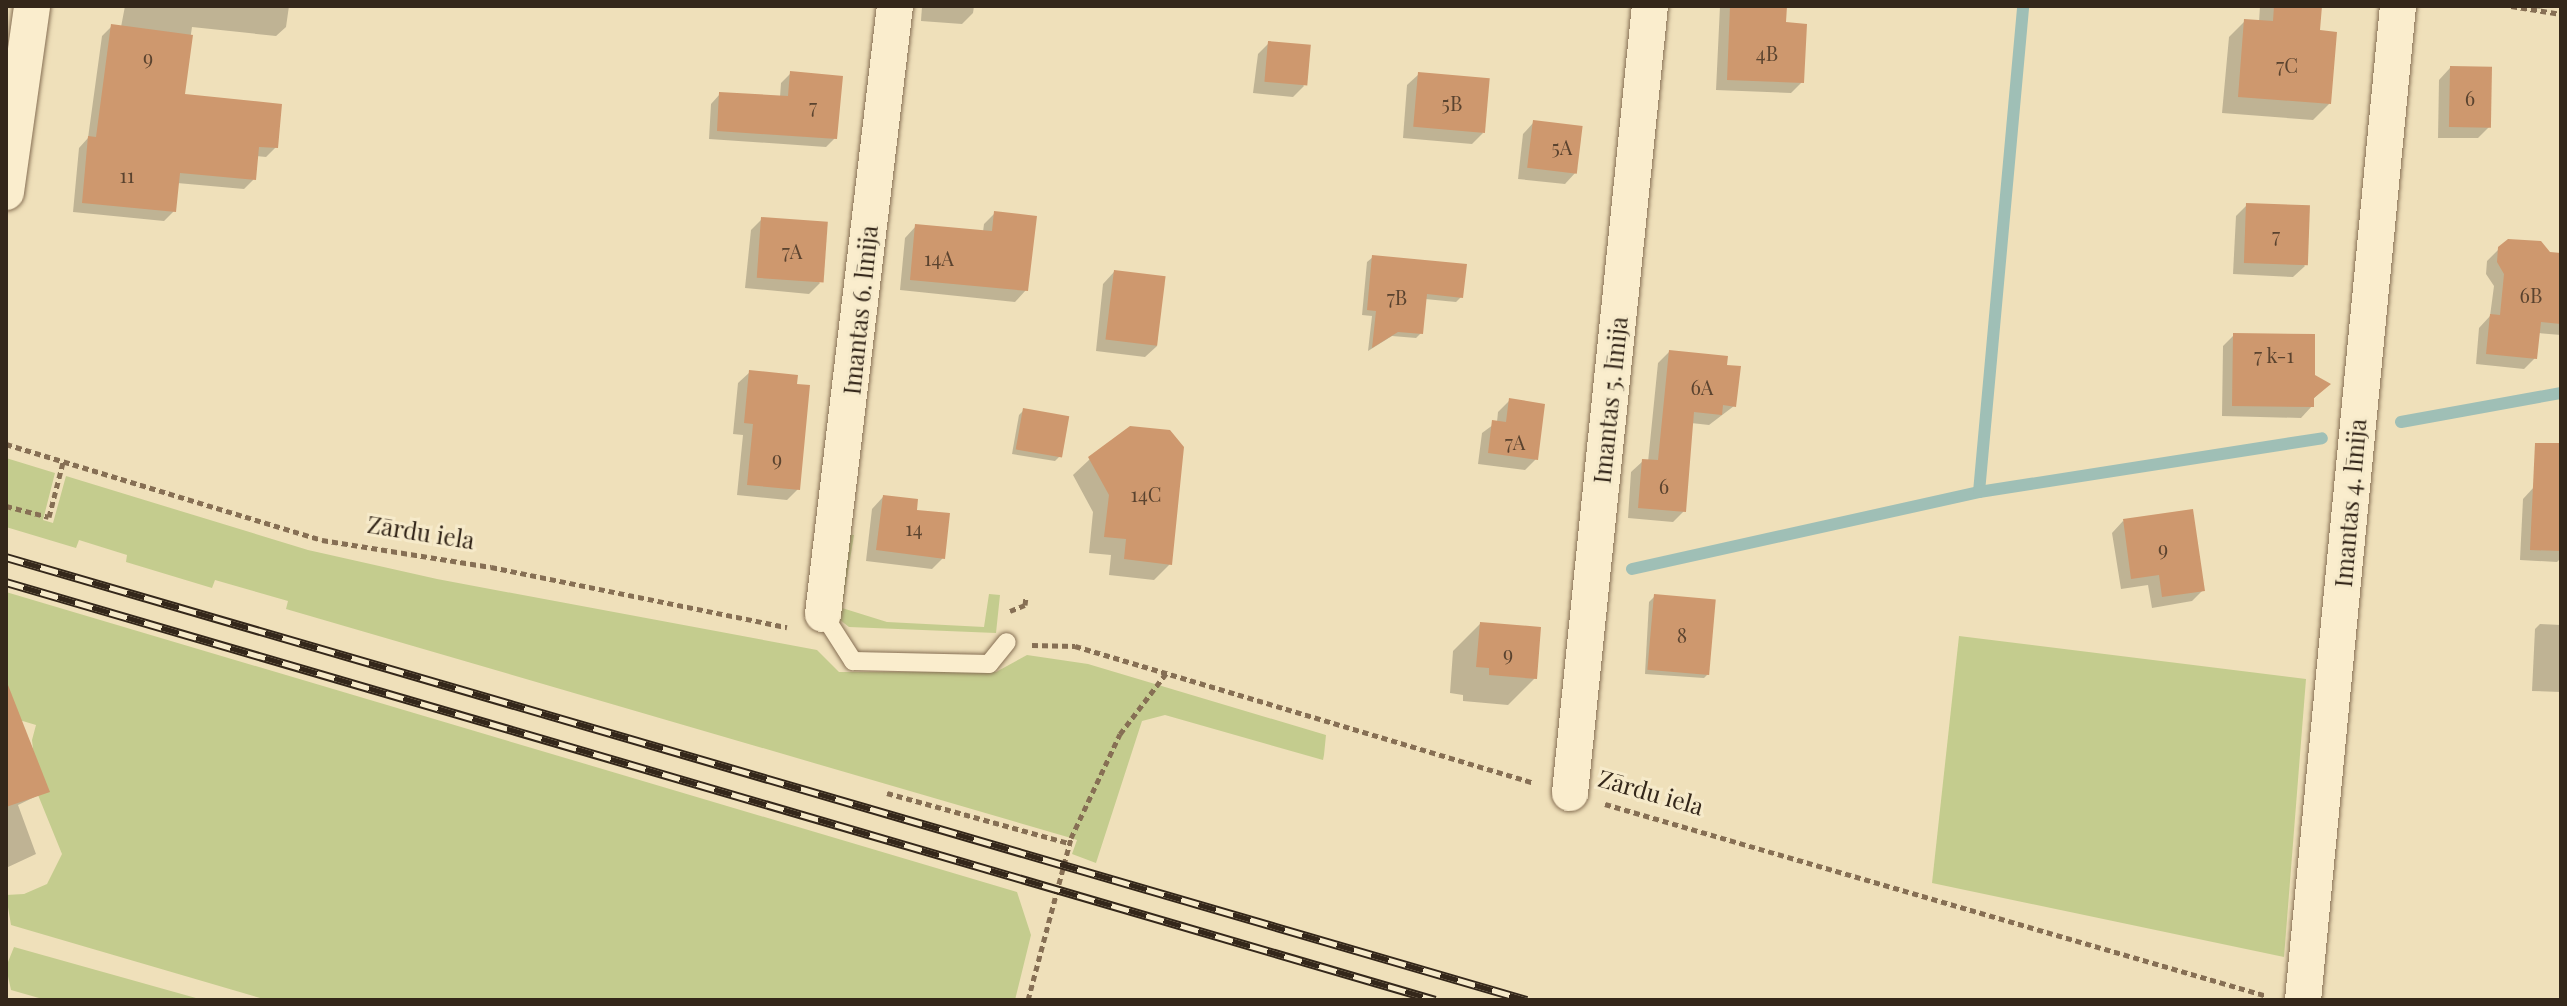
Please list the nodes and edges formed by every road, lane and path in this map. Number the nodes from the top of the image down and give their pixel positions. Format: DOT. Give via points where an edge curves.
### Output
graph roads {
  1 [pos="32,6"];
  2 [pos="895,6"];
  3 [pos="1650,6"];
  4 [pos="2398,6"];
  5 [pos="2511,6"];
  6 [pos="2561,14"];
  7 [pos="6,192"];
  8 [pos="6,444"];
  9 [pos="63,462"];
  10 [pos="6,506"];
  11 [pos="1026,597"];
  12 [pos="1010,611"];
  13 [pos="829,626"];
  14 [pos="1007,642"];
  15 [pos="1167,672"];
  16 [pos="887,793"];
  17 [pos="1570,793"];
  18 [pos="1069,843"];
  19 [pos="1028,1000"];
  20 [pos="2280,1000"];
  21 [pos="2303,1000"];
  1 -- 7 [label="street"];
  2 -- 13 [label="street, Imantas 6. līnija" via="831,567"];
  3 -- 17 [label="street, Imantas 5. līnija"];
  4 -- 21 [label="street, Imantas 4. līnija"];
  5 -- 6 [label="path"];
  8 -- 9 [label="path, Zārdu iela"];
  9 -- 10 [label="path" via="49,517"];
  9 -- 13 [label="path, Zārdu iela" via="322,540"];
  11 -- 12 [label="path" via="1025,605"];
  13 -- 14 [label="lane" via="853,661 989,664"];
  14 -- 15 [label="path, Zārdu iela" via="1075,646"];
  15 -- 17 [label="path, Zārdu iela"];
  15 -- 18 [label="path" via="1120,734"];
  16 -- 18 [label="path"];
  17 -- 20 [label="path, Zārdu iela"];
  18 -- 19 [label="path"];
}
